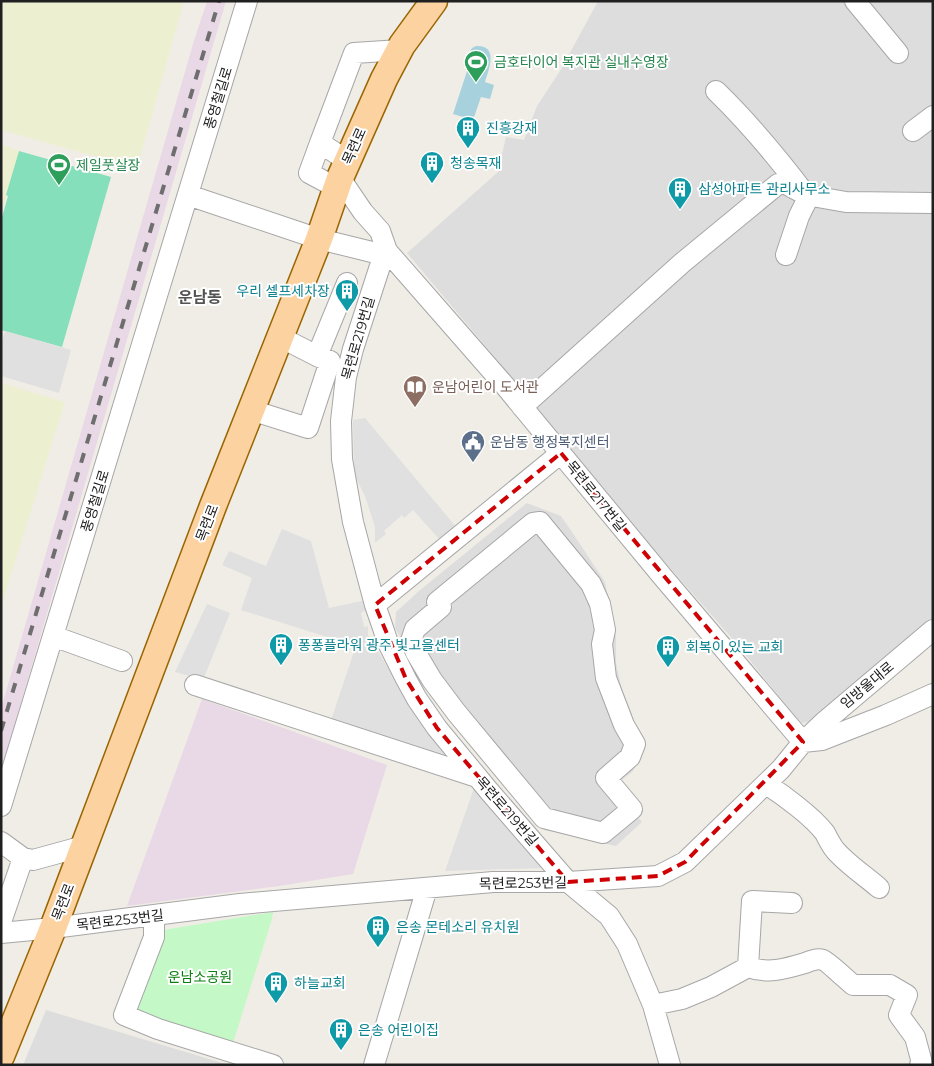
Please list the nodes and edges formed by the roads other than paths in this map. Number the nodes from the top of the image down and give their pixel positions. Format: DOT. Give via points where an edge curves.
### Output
graph roads {
  1 [pos="247,1"];
  2 [pos="434,1"];
  3 [pos="855,1"];
  4 [pos="400,50"];
  5 [pos="898,53"];
  6 [pos="716,91"];
  7 [pos="933,116"];
  8 [pos="914,131"];
  9 [pos="320,143"];
  10 [pos="341,176"];
  11 [pos="806,194"];
  12 [pos="188,195"];
  13 [pos="933,203"];
  14 [pos="319,239"];
  15 [pos="387,251"];
  16 [pos="786,255"];
  17 [pos="347,282"];
  18 [pos="280,337"];
  19 [pos="329,360"];
  20 [pos="522,407"];
  21 [pos="251,410"];
  22 [pos="561,453"];
  23 [pos="375,605"];
  24 [pos="933,630"];
  25 [pos="53,636"];
  26 [pos="122,661"];
  27 [pos="195,685"];
  28 [pos="933,694"];
  29 [pos="456,712"];
  30 [pos="437,728"];
  31 [pos="802,742"];
  32 [pos="478,777"];
  33 [pos="766,784"];
  34 [pos="1,806"];
  35 [pos="1,842"];
  36 [pos="84,846"];
  37 [pos="28,859"];
  38 [pos="568,882"];
  39 [pos="428,888"];
  40 [pos="878,888"];
  41 [pos="792,903"];
  42 [pos="154,915"];
  43 [pos="53,928"];
  44 [pos="3,929"];
  45 [pos="748,967"];
  46 [pos="653,1004"];
  47 [pos="1,1056"];
  48 [pos="274,1065"];
  49 [pos="374,1065"];
  50 [pos="670,1065"];
  51 [pos="920,1065"];
  1 -- 12 [label="street, 풍영철길로"];
  2 -- 4 [label="main road, 목련로"];
  3 -- 5 [label="street"];
  4 -- 9 [label="street" via="354,53"];
  4 -- 10 [label="main road, 목련로"];
  6 -- 11 [label="street" via="774,153"];
  7 -- 8 [label="street"];
  9 -- 10 [label="street"];
  9 -- 10 [label="street" via="309,172"];
  10 -- 14 [label="main road, 목련로"];
  10 -- 15 [label="street, 목련로217번길" via="363,212 380,231"];
  11 -- 13 [label="street" via="846,202"];
  11 -- 16 [label="street"];
  11 -- 20 [label="street" via="786,184 778,184 682,263"];
  12 -- 14 [label="street"];
  12 -- 25 [label="street, 풍영철길로"];
  14 -- 15 [label="street" via="376,253"];
  14 -- 18 [label="main road, 목련로"];
  15 -- 19 [label="street, 목련로219번길"];
  15 -- 20 [label="street, 목련로217번길"];
  17 -- 19 [label="street"];
  18 -- 19 [label="street"];
  18 -- 21 [label="main road, 목련로"];
  19 -- 21 [label="street" via="294,424"];
  19 -- 23 [label="street, 목련로219번길" via="346,377 341,421 342,458 353,522"];
  20 -- 22 [label="street, 목련로217번길"];
  21 -- 36 [label="main road, 목련로"];
  22 -- 23 [label="street"];
  22 -- 31 [label="street, 목련로217번길"];
  23 -- 30 [label="street, 목련로219번길" via="388,643 406,679"];
  24 -- 31 [label="street, 임방울대로"];
  25 -- 26 [label="street"];
  25 -- 34 [label="street, 풍영철길로"];
  27 -- 32 [label="street"];
  28 -- 31 [label="street" via="822,740"];
  29 -- 29 [label="street" via="544,818 603,833 632,808 606,778 630,758 635,744 606,678 602,644 605,630 600,604 591,584 540,522 533,523 437,602 442,607 415,629 411,641 416,653"];
  29 -- 30 [label="street"];
  30 -- 32 [label="street, 목련로219번길"];
  31 -- 33 [label="street, 목련로253번길"];
  32 -- 38 [label="street, 목련로219번길"];
  33 -- 38 [label="street, 목련로253번길" via="686,862 658,876"];
  33 -- 40 [label="street" via="815,823 830,844"];
  35 -- 37 [label="street"];
  36 -- 37 [label="street"];
  36 -- 43 [label="main road, 목련로"];
  37 -- 44 [label="street"];
  38 -- 39 [label="street, 목련로253번길" via="493,882"];
  38 -- 46 [label="street, 목련로219번길" via="610,916 627,944"];
  39 -- 42 [label="street, 목련로253번길" via="240,904"];
  39 -- 49 [label="street"];
  41 -- 45 [label="street" via="752,901"];
  42 -- 43 [label="street, 목련로253번길"];
  42 -- 48 [label="street" via="154,937 124,1015 158,1029"];
  43 -- 44 [label="street, 목련로253번길"];
  43 -- 47 [label="main road, 목련로"];
  45 -- 46 [label="street" via="682,999"];
  45 -- 51 [label="street" via="771,971 824,960 853,985 890,985 907,995 900,1015 915,1037"];
  46 -- 50 [label="street, 목련로219번길"];
}
